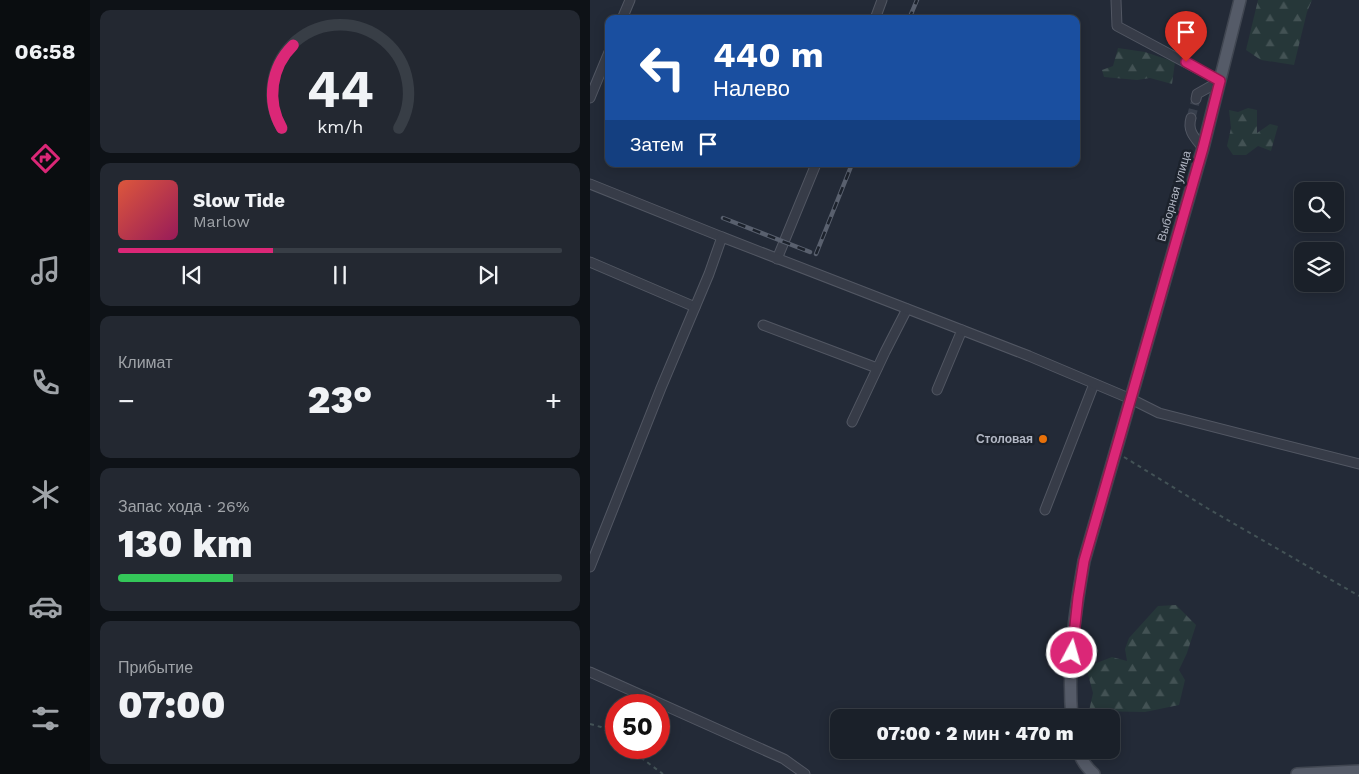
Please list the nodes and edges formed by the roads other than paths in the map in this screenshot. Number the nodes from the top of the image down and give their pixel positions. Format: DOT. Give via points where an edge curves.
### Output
graph roads {
  1 [pos="630,0"];
  2 [pos="882,0"];
  3 [pos="1116,0"];
  4 [pos="1240,0"];
  5 [pos="624,15"];
  6 [pos="876,15"];
  7 [pos="605,62"];
  8 [pos="1220,81"];
  9 [pos="590,98"];
  10 [pos="1196,99"];
  11 [pos="1191,118"];
  12 [pos="1203,148"];
  13 [pos="815,167"];
  14 [pos="590,184"];
  15 [pos="722,237"];
  16 [pos="777,259"];
  17 [pos="590,262"];
  18 [pos="695,307"];
  19 [pos="907,309"];
  20 [pos="763,325"];
  21 [pos="962,330"];
  22 [pos="877,368"];
  23 [pos="1094,384"];
  24 [pos="937,390"];
  25 [pos="1131,399"];
  26 [pos="852,422"];
  27 [pos="1359,464"];
  28 [pos="1045,510"];
  29 [pos="590,567"];
  30 [pos="590,672"];
  31 [pos="1072,709"];
  32 [pos="1081,759"];
  33 [pos="1359,771"];
  34 [pos="805,774"];
  35 [pos="1094,774"];
  36 [pos="1297,774"];
  1 -- 5 [label="street"];
  2 -- 6 [label="street"];
  3 -- 8 [label="street" via="1117,26"];
  4 -- 8 [label="main road, Выборная улица"];
  7 -- 9 [label="street"];
  8 -- 10 [label="street" via="1197,94"];
  8 -- 12 [label="main road, Выборная улица"];
  11 -- 12 [label="street" via="1190,129"];
  12 -- 25 [label="main road, Выборная улица"];
  13 -- 16 [label="street"];
  14 -- 15 [label="street"];
  15 -- 16 [label="street"];
  15 -- 18 [label="street"];
  16 -- 19 [label="street"];
  17 -- 18 [label="street"];
  18 -- 29 [label="street"];
  19 -- 21 [label="street"];
  19 -- 22 [label="street"];
  20 -- 22 [label="street"];
  21 -- 23 [label="street"];
  21 -- 24 [label="street"];
  22 -- 26 [label="street"];
  23 -- 25 [label="street"];
  23 -- 28 [label="street"];
  25 -- 27 [label="street" via="1159,414"];
  25 -- 31 [label="main road, Выборная улица" via="1084,561 1070,672"];
  30 -- 34 [label="street" via="784,759"];
  32 -- 35 [label="main road"];
  33 -- 36 [label="main road"];
}
